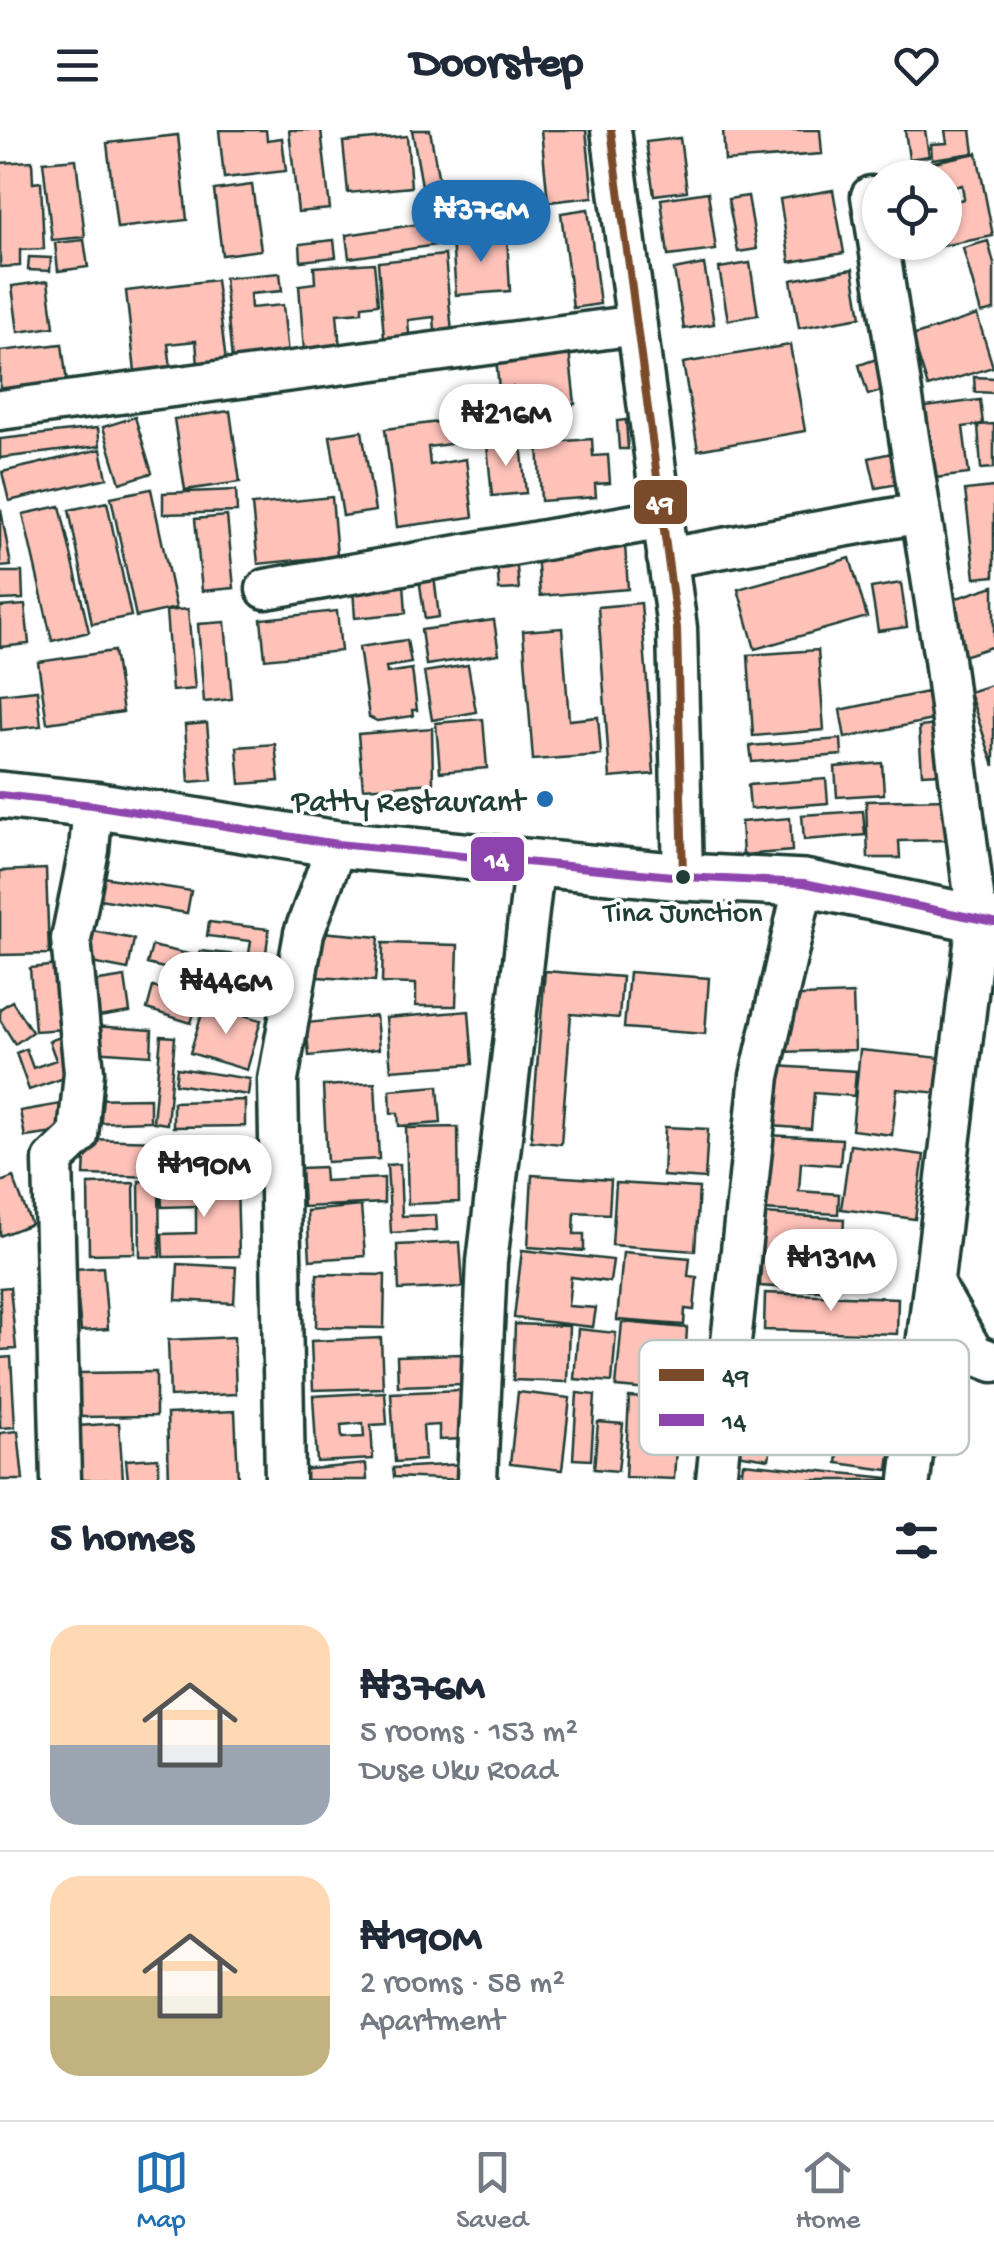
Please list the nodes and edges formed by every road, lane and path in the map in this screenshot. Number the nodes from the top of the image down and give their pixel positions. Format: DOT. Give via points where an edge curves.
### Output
graph roads {
  1 [pos="611,130"];
  2 [pos="882,260"];
  3 [pos="638,325"];
  4 [pos="0,410"];
  5 [pos="921,513"];
  6 [pos="664,519"];
  7 [pos="668,558"];
  8 [pos="266,588"];
  9 [pos="0,795"];
  10 [pos="93,804"];
  11 [pos="337,844"];
  12 [pos="536,861"];
  13 [pos="683,877"];
  14 [pos="804,883"];
  15 [pos="986,920"];
  16 [pos="936,1288"];
  17 [pos="731,1340"];
  18 [pos="932,1340"];
  19 [pos="966,1340"];
  20 [pos="969,1345"];
  21 [pos="994,1362"];
  22 [pos="719,1455"];
  23 [pos="61,1480"];
  24 [pos="285,1480"];
  25 [pos="477,1480"];
  26 [pos="716,1480"];
  1 -- 3 [label="street"];
  2 -- 5 [label="street"];
  3 -- 4 [label="street"];
  3 -- 6 [label="street"];
  5 -- 7 [label="street"];
  5 -- 15 [label="street"];
  6 -- 7 [label="street"];
  6 -- 8 [label="street"];
  7 -- 13 [label="street" via="677,628"];
  9 -- 10 [label="main road"];
  10 -- 11 [label="main road"];
  10 -- 23 [label="street" via="70,940 84,1072 78,1136 53,1160"];
  11 -- 12 [label="main road"];
  11 -- 24 [label="street" via="304,934 278,1080"];
  12 -- 13 [label="main road"];
  12 -- 25 [label="street" via="487,1262"];
  13 -- 14 [label="main road"];
  14 -- 15 [label="main road"];
  14 -- 17 [label="street" via="760,1076"];
  15 -- 16 [label="street"];
  16 -- 18 [label="street"];
  16 -- 19 [label="street"];
  20 -- 21 [label="street"];
  22 -- 26 [label="street"];
}
